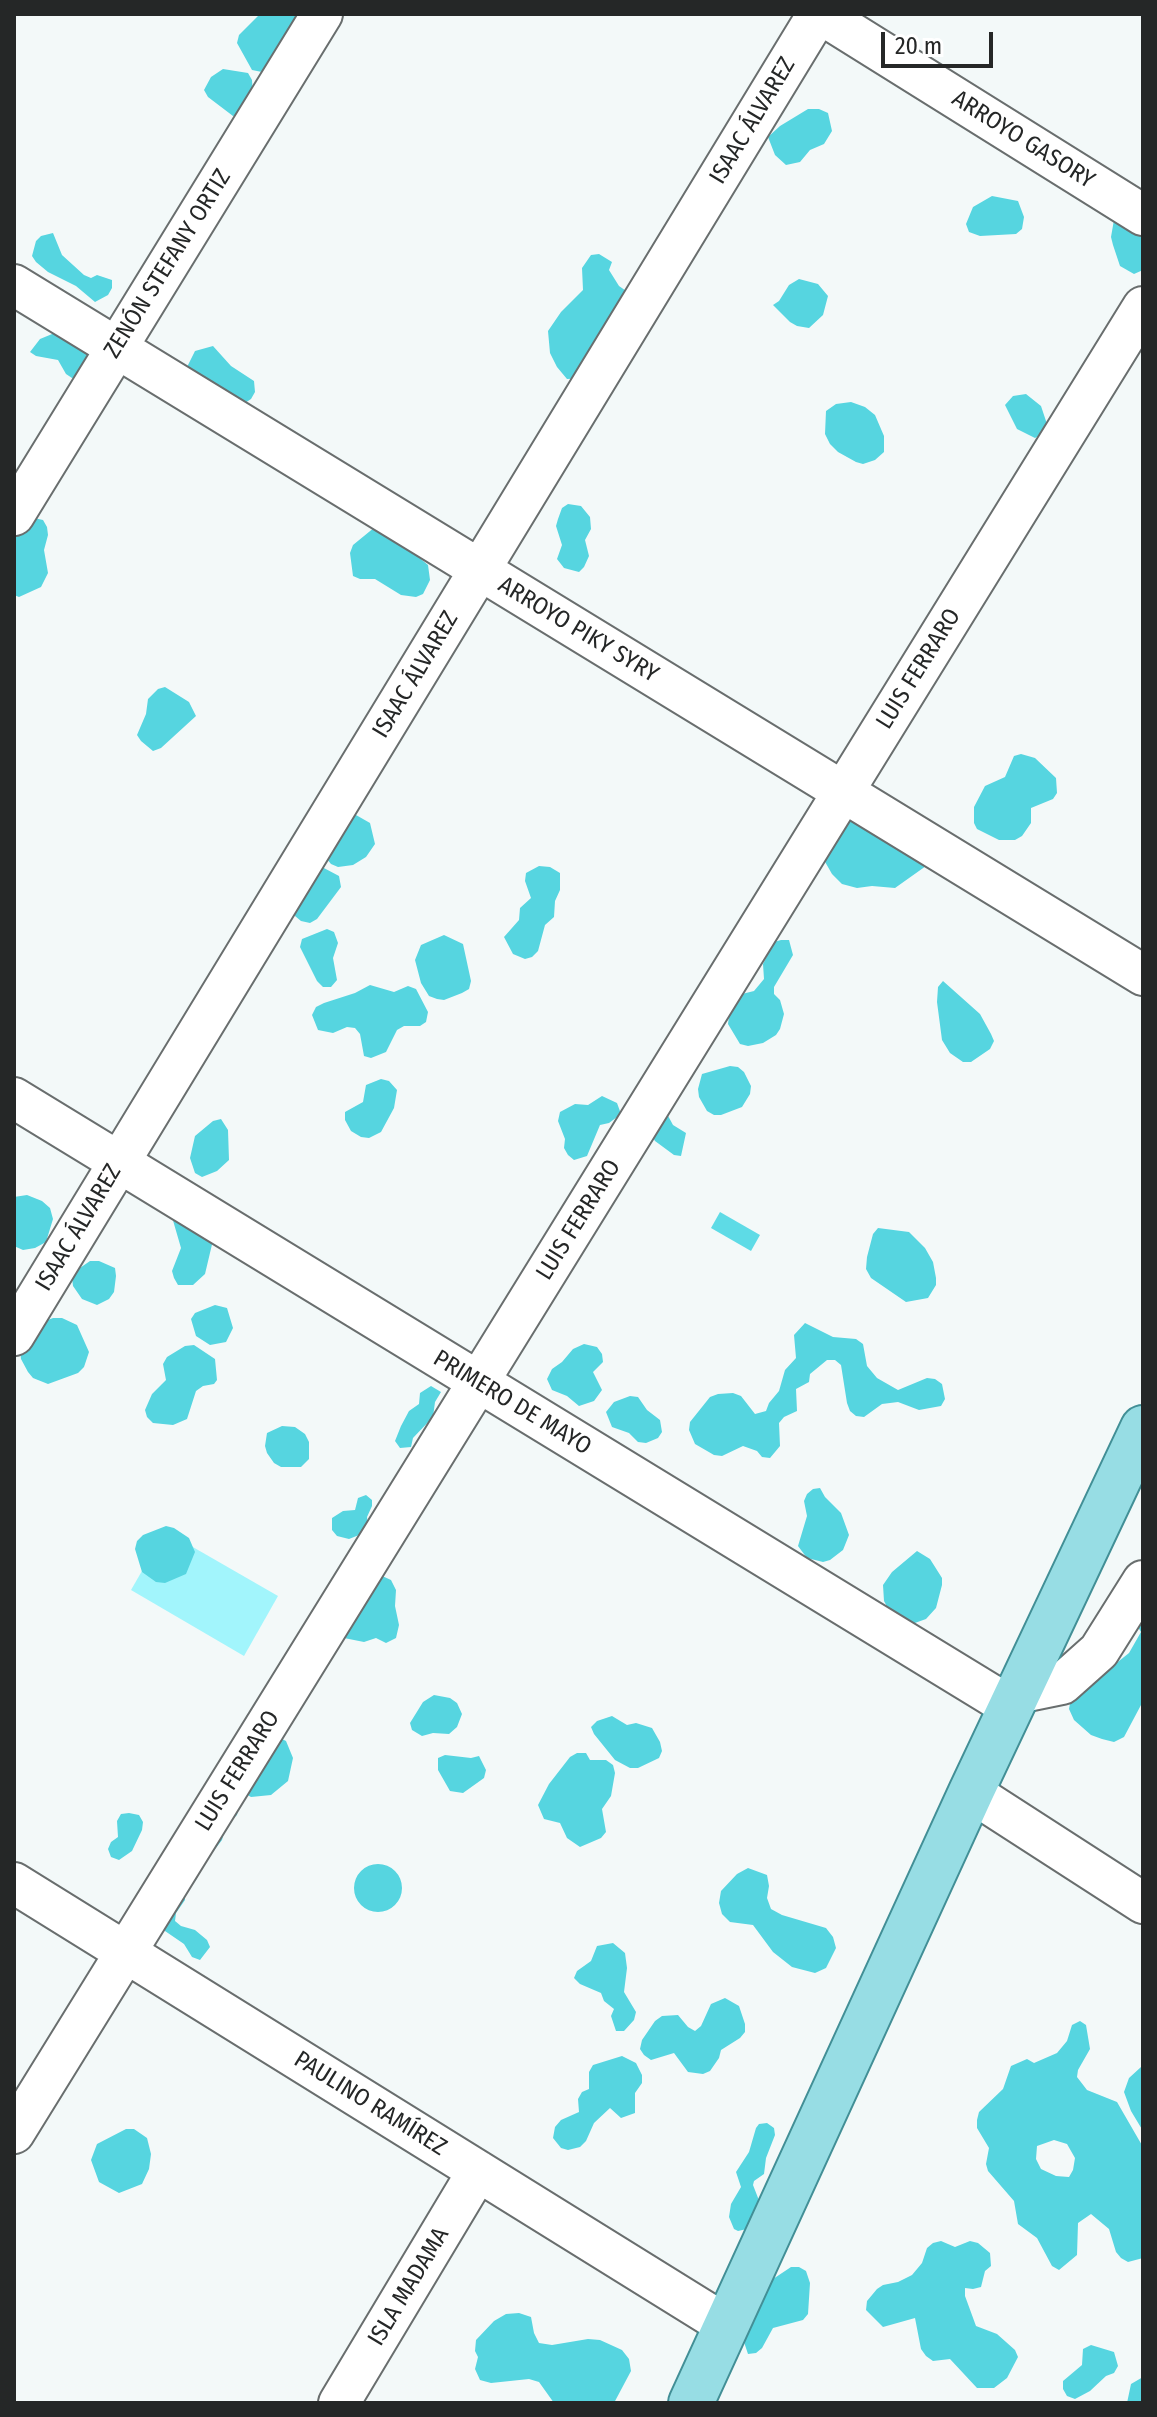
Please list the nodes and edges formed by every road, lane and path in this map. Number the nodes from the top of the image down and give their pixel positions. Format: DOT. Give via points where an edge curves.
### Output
graph roads {
  1 [pos="322,14"];
  2 [pos="819,14"];
  3 [pos="1143,215"];
  4 [pos="14,285"];
  5 [pos="1143,307"];
  6 [pos="117,348"];
  7 [pos="14,515"];
  8 [pos="480,570"];
  9 [pos="844,792"];
  10 [pos="1143,975"];
  11 [pos="14,1098"];
  12 [pos="119,1162"];
  13 [pos="14,1335"];
  14 [pos="479,1382"];
  15 [pos="1143,1428"];
  16 [pos="1143,1581"];
  17 [pos="1014,1700"];
  18 [pos="971,1792"];
  19 [pos="14,1883"];
  20 [pos="1143,1903"];
  21 [pos="126,1952"];
  22 [pos="14,2133"];
  23 [pos="478,2171"];
  24 [pos="726,2325"];
  25 [pos="339,2403"];
  26 [pos="691,2403"];
  1 -- 6 [label="street, ZENÓN STEFANY ORTIZ"];
  2 -- 3 [label="street, ARROYO GASORY"];
  2 -- 8 [label="street, ISAAC ÁLVAREZ"];
  4 -- 6 [label="street, ARROYO PIKY SYRY"];
  5 -- 9 [label="street, LUIS FERRARO"];
  6 -- 7 [label="street, ZENÓN STEFANY ORTIZ"];
  6 -- 8 [label="street, ARROYO PIKY SYRY"];
  8 -- 9 [label="street, ARROYO PIKY SYRY"];
  8 -- 12 [label="street, ISAAC ÁLVAREZ"];
  9 -- 10 [label="street, ARROYO PIKY SYRY"];
  9 -- 14 [label="street, LUIS FERRARO"];
  11 -- 12 [label="street, PRIMERO DE MAYO"];
  12 -- 13 [label="street, ISAAC ÁLVAREZ"];
  12 -- 14 [label="street, PRIMERO DE MAYO"];
  14 -- 17 [label="street, PRIMERO DE MAYO"];
  14 -- 21 [label="street, LUIS FERRARO"];
  15 -- 17 [label="main road"];
  16 -- 17 [label="street" via="1099,1651 1062,1684"];
  17 -- 18 [label="main road"];
  18 -- 20 [label="street"];
  18 -- 24 [label="main road"];
  19 -- 21 [label="street, PAULINO RAMÍREZ"];
  21 -- 22 [label="street, LUIS FERRARO"];
  21 -- 23 [label="street, PAULINO RAMÍREZ"];
  23 -- 24 [label="street, PAULINO RAMÍREZ"];
  23 -- 25 [label="street, ISLA MADAMA"];
  24 -- 26 [label="main road"];
}
